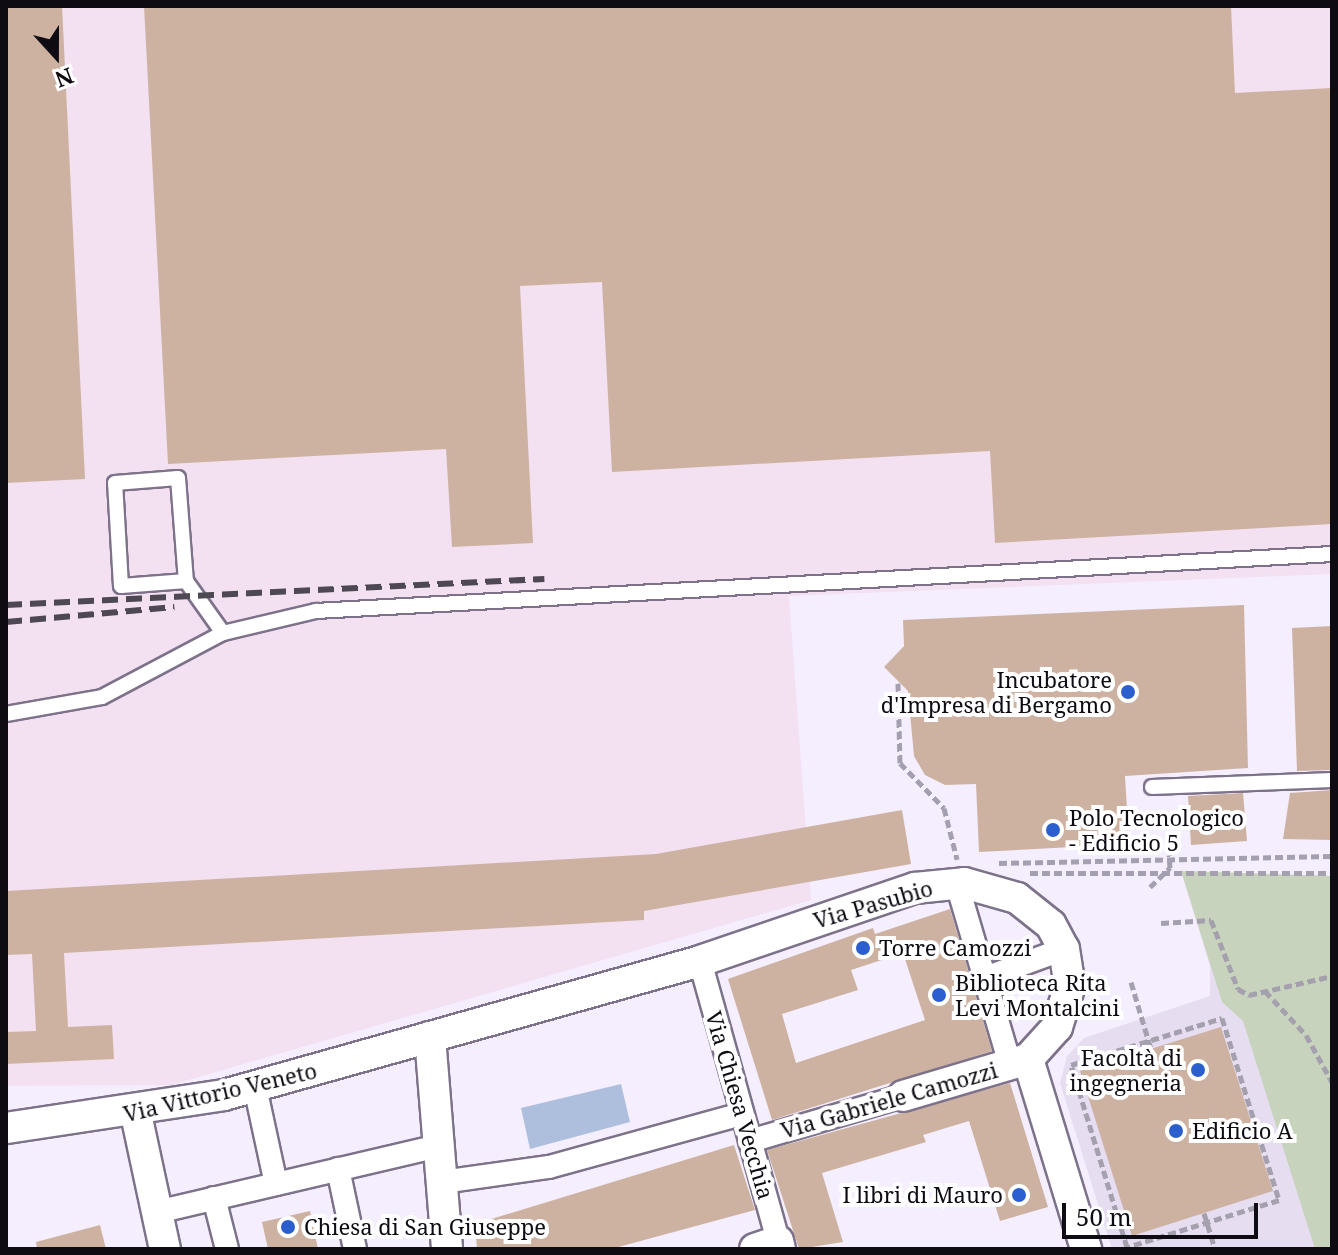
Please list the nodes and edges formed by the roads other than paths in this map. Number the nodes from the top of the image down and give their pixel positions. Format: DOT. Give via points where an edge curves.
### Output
graph roads {
  1 [pos="1332,554"];
  2 [pos="186,581"];
  3 [pos="223,633"];
  4 [pos="6,714"];
  5 [pos="1332,780"];
  6 [pos="1152,787"];
  7 [pos="960,883"];
  8 [pos="1064,949"];
  9 [pos="700,961"];
  10 [pos="985,978"];
  11 [pos="430,1037"];
  12 [pos="1019,1062"];
  13 [pos="255,1087"];
  14 [pos="903,1096"];
  15 [pos="136,1114"];
  16 [pos="742,1114"];
  17 [pos="6,1128"];
  18 [pos="750,1141"];
  19 [pos="439,1146"];
  20 [pos="338,1169"];
  21 [pos="442,1182"];
  22 [pos="276,1184"];
  23 [pos="214,1198"];
  24 [pos="157,1212"];
  25 [pos="771,1246"];
  26 [pos="165,1249"];
  27 [pos="227,1249"];
  28 [pos="355,1249"];
  29 [pos="447,1249"];
  30 [pos="1086,1249"];
  1 -- 3 [label="lane" via="344,608"];
  2 -- 2 [label="lane" via="178,478 115,483 121,586"];
  2 -- 3 [label="lane"];
  3 -- 4 [label="lane" via="102,697"];
  5 -- 6 [label="lane"];
  7 -- 8 [label="street" via="1026,904"];
  7 -- 9 [label="street, Via Pasubio" via="873,899"];
  7 -- 10 [label="street"];
  8 -- 10 [label="street"];
  8 -- 12 [label="street" via="1068,1000 1050,1039"];
  9 -- 11 [label="street, Via Pasubio"];
  9 -- 16 [label="street, Via Chiesa Vecchia"];
  10 -- 12 [label="street"];
  11 -- 13 [label="street, Via Vittorio Veneto"];
  11 -- 19 [label="street"];
  12 -- 14 [label="street, Via Gabriele Camozzi"];
  12 -- 30 [label="street"];
  13 -- 15 [label="street, Via Vittorio Veneto"];
  13 -- 22 [label="street"];
  14 -- 18 [label="street, Via Gabriele Camozzi"];
  15 -- 17 [label="street, Via Vittorio Veneto"];
  15 -- 24 [label="street"];
  16 -- 18 [label="street, Via Chiesa Vecchia"];
  16 -- 21 [label="street" via="549,1167"];
  18 -- 25 [label="street, Via Chiesa Vecchia"];
  19 -- 20 [label="street"];
  19 -- 21 [label="street"];
  20 -- 22 [label="street"];
  20 -- 28 [label="street"];
  21 -- 29 [label="street"];
  22 -- 23 [label="street"];
  23 -- 24 [label="street"];
  23 -- 27 [label="street"];
  24 -- 26 [label="street"];
}
